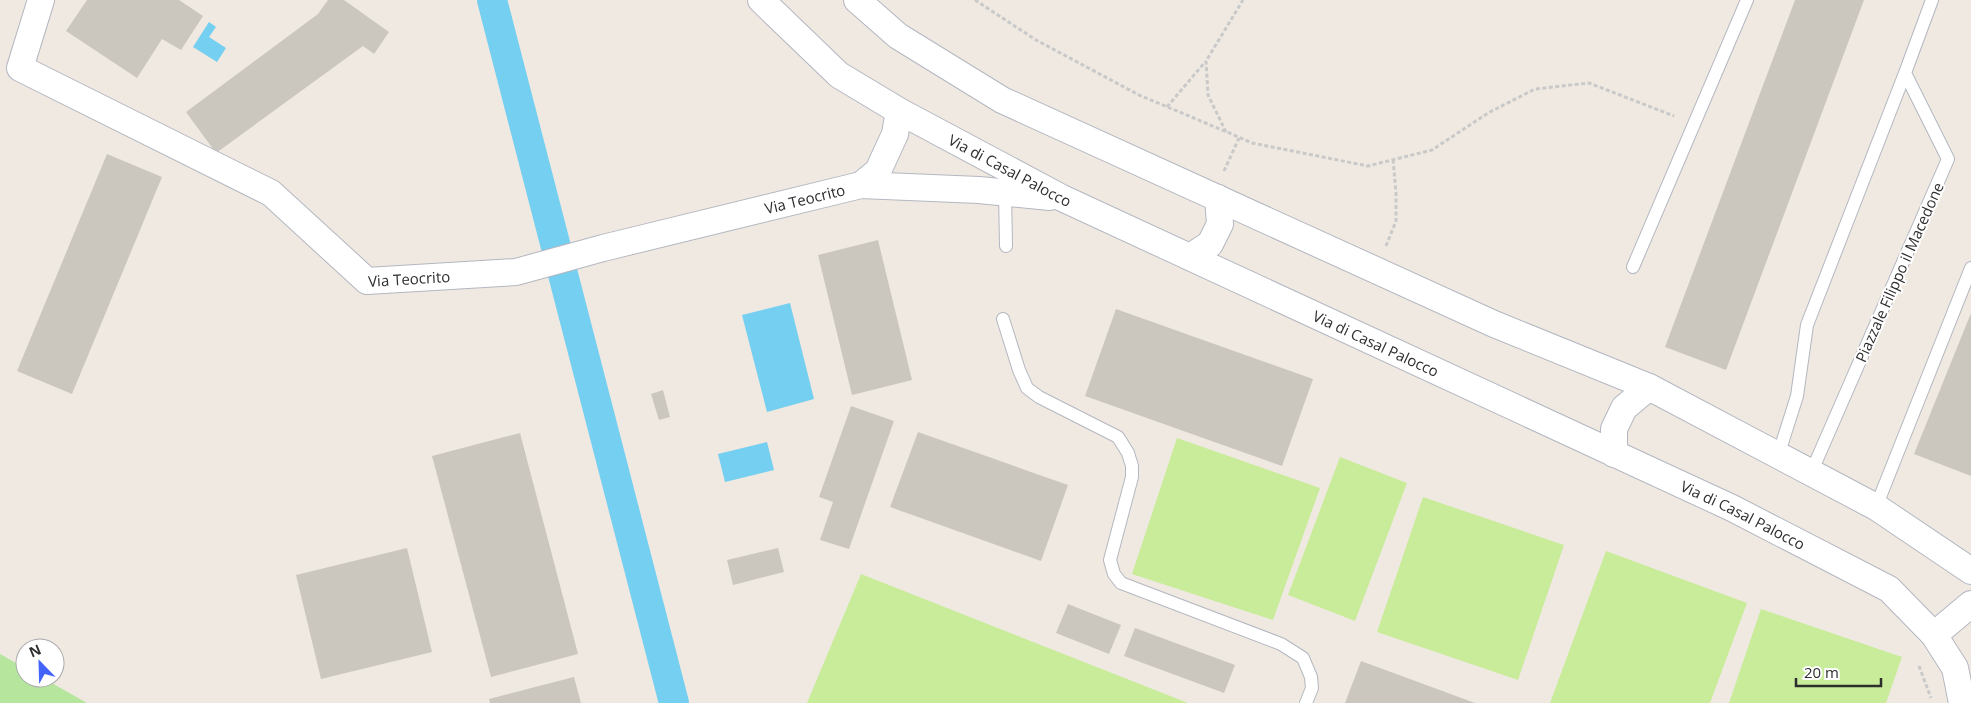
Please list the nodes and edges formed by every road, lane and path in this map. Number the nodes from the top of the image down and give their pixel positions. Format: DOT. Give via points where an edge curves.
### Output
graph roads {
  1 [pos="41,0"];
  2 [pos="858,0"];
  3 [pos="975,0"];
  4 [pos="1243,0"];
  5 [pos="1747,0"];
  6 [pos="1932,0"];
  7 [pos="769,4"];
  8 [pos="1206,61"];
  9 [pos="1905,73"];
  10 [pos="1166,107"];
  11 [pos="899,111"];
  12 [pos="1694,124"];
  13 [pos="1227,132"];
  14 [pos="861,185"];
  15 [pos="1005,193"];
  16 [pos="1062,198"];
  17 [pos="1218,198"];
  18 [pos="1006,246"];
  19 [pos="1190,257"];
  20 [pos="1633,267"];
  21 [pos="1971,268"];
  22 [pos="1003,319"];
  23 [pos="1649,387"];
  24 [pos="1614,454"];
  25 [pos="1778,456"];
  26 [pos="1811,473"];
  27 [pos="1876,507"];
  28 [pos="1971,571"];
  29 [pos="1971,604"];
  30 [pos="1934,635"];
  31 [pos="1306,703"];
  32 [pos="1962,703"];
  1 -- 14 [label="street, Via Teocrito" via="20,68 271,194 367,281 516,272"];
  2 -- 17 [label="street" via="898,36 1002,100"];
  3 -- 10 [label="path" via="1036,40"];
  4 -- 8 [label="path"];
  5 -- 12 [label="lane"];
  6 -- 9 [label="lane"];
  7 -- 11 [label="street, Via di Casal Palocco" via="840,75"];
  8 -- 10 [label="path"];
  8 -- 13 [label="path" via="1208,95"];
  9 -- 25 [label="lane" via="1807,325 1797,396"];
  9 -- 26 [label="lane, Piazzale Filippo il Macedone" via="1948,159"];
  10 -- 13 [label="path"];
  11 -- 14 [label="street, Via Teocrito" via="895,134 878,171"];
  11 -- 16 [label="street, Via di Casal Palocco"];
  12 -- 13 [label="path" via="1589,83 1536,89 1488,113 1432,150 1368,166 1261,145"];
  12 -- 20 [label="lane"];
  14 -- 15 [label="street, Via Teocrito"];
  15 -- 16 [label="street, Via Teocrito"];
  15 -- 18 [label="lane"];
  16 -- 19 [label="street, Via di Casal Palocco"];
  17 -- 19 [label="street" via="1220,224 1210,244"];
  17 -- 23 [label="street" via="1494,324"];
  19 -- 24 [label="street, Via di Casal Palocco"];
  21 -- 27 [label="lane"];
  22 -- 31 [label="lane" via="1018,370 1028,388 1039,397 1118,437 1128,453 1132,477 1110,560 1114,574 1122,583 1281,644 1303,658 1312,688"];
  23 -- 24 [label="street" via="1624,408 1614,429"];
  23 -- 25 [label="street"];
  24 -- 30 [label="street, Via di Casal Palocco" via="1732,508 1889,589"];
  25 -- 26 [label="street"];
  26 -- 27 [label="street"];
  27 -- 28 [label="street"];
  29 -- 30 [label="street"];
  30 -- 32 [label="street, Via di Casal Palocco" via="1954,668"];
}
